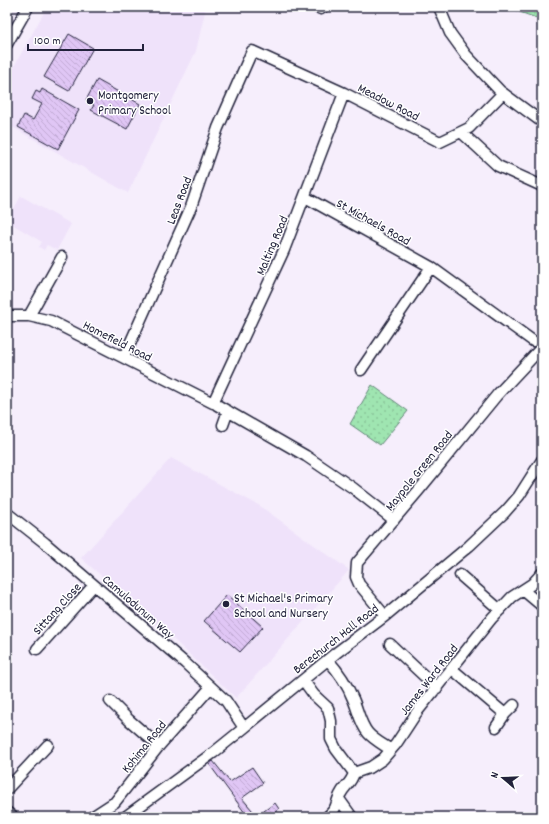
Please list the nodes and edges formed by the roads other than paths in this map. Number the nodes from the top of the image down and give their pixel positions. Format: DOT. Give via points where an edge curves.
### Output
graph roads {
  1 [pos="28,7"];
  2 [pos="316,7"];
  3 [pos="323,7"];
  4 [pos="439,7"];
  5 [pos="7,44"];
  6 [pos="252,51"];
  7 [pos="344,93"];
  8 [pos="502,93"];
  9 [pos="542,122"];
  10 [pos="461,132"];
  11 [pos="542,186"];
  12 [pos="304,197"];
  13 [pos="62,257"];
  14 [pos="432,267"];
  15 [pos="7,316"];
  16 [pos="29,316"];
  17 [pos="533,341"];
  18 [pos="542,347"];
  19 [pos="124,358"];
  20 [pos="361,370"];
  21 [pos="215,404"];
  22 [pos="228,412"];
  23 [pos="223,425"];
  24 [pos="542,460"];
  25 [pos="7,513"];
  26 [pos="394,520"];
  27 [pos="542,573"];
  28 [pos="460,575"];
  29 [pos="94,585"];
  30 [pos="523,590"];
  31 [pos="542,606"];
  32 [pos="500,610"];
  33 [pos="385,616"];
  34 [pos="390,644"];
  35 [pos="37,649"];
  36 [pos="328,660"];
  37 [pos="452,669"];
  38 [pos="302,680"];
  39 [pos="211,687"];
  40 [pos="437,688"];
  41 [pos="110,701"];
  42 [pos="514,705"];
  43 [pos="505,714"];
  44 [pos="496,727"];
  45 [pos="244,728"];
  46 [pos="48,746"];
  47 [pos="159,746"];
  48 [pos="391,750"];
  49 [pos="354,773"];
  50 [pos="7,789"];
  51 [pos="339,799"];
  52 [pos="7,812"];
  53 [pos="13,817"];
  54 [pos="92,817"];
  55 [pos="125,817"];
  56 [pos="327,817"];
  57 [pos="352,817"];
  1 -- 5 [label="street"];
  2 -- 3 [label="street"];
  4 -- 8 [label="street" via="459,46"];
  6 -- 7 [label="street, Meadow Road"];
  6 -- 19 [label="street, Leas Road" via="218,128 191,207"];
  7 -- 10 [label="street, Meadow Road" via="440,142"];
  7 -- 12 [label="street, Malting Road"];
  8 -- 9 [label="street"];
  8 -- 10 [label="street, Meadow Road" via="470,128"];
  10 -- 11 [label="street" via="498,166"];
  12 -- 14 [label="street, St Michaels Road"];
  12 -- 21 [label="street, Malting Road" via="284,250"];
  13 -- 16 [label="street"];
  14 -- 17 [label="street, St Michaels Road"];
  14 -- 20 [label="street"];
  15 -- 16 [label="street, Homefield Road"];
  16 -- 19 [label="street, Homefield Road" via="51,321"];
  18 -- 26 [label="street, Maypole Green Road" via="497,396"];
  19 -- 21 [label="street, Homefield Road"];
  21 -- 22 [label="street, Homefield Road"];
  22 -- 23 [label="street"];
  22 -- 26 [label="street, Homefield Road" via="306,456"];
  24 -- 33 [label="street, Berechurch Hall Road" via="519,496 487,530"];
  25 -- 29 [label="street, Camulodunum Way"];
  26 -- 33 [label="street, Maypole Green Road" via="357,563 356,571 359,584"];
  27 -- 30 [label="street, James Ward Road"];
  28 -- 32 [label="street"];
  29 -- 35 [label="street, Sittang Close"];
  29 -- 39 [label="street, Camulodunum Way"];
  30 -- 31 [label="street"];
  30 -- 32 [label="street, James Ward Road"];
  32 -- 37 [label="street, James Ward Road"];
  33 -- 36 [label="street, Berechurch Hall Road"];
  34 -- 40 [label="street" via="410,656"];
  36 -- 38 [label="street, Berechurch Hall Road"];
  36 -- 48 [label="street" via="346,684 368,733"];
  37 -- 40 [label="street, James Ward Road"];
  37 -- 43 [label="street"];
  38 -- 45 [label="street, Berechurch Hall Road"];
  38 -- 49 [label="street" via="328,708 331,739"];
  39 -- 45 [label="street, Camulodunum Way" via="226,701"];
  39 -- 47 [label="street, Kohima Road"];
  40 -- 48 [label="street, James Ward Road"];
  41 -- 47 [label="street"];
  42 -- 43 [label="street"];
  43 -- 44 [label="street"];
  45 -- 55 [label="street, Berechurch Hall Road"];
  46 -- 50 [label="street"];
  47 -- 54 [label="street, Kohima Road" via="115,802"];
  48 -- 49 [label="street, James Ward Road" via="371,767"];
  49 -- 51 [label="street"];
  51 -- 56 [label="street" via="336,809"];
  51 -- 57 [label="street"];
  52 -- 53 [label="street"];
}
